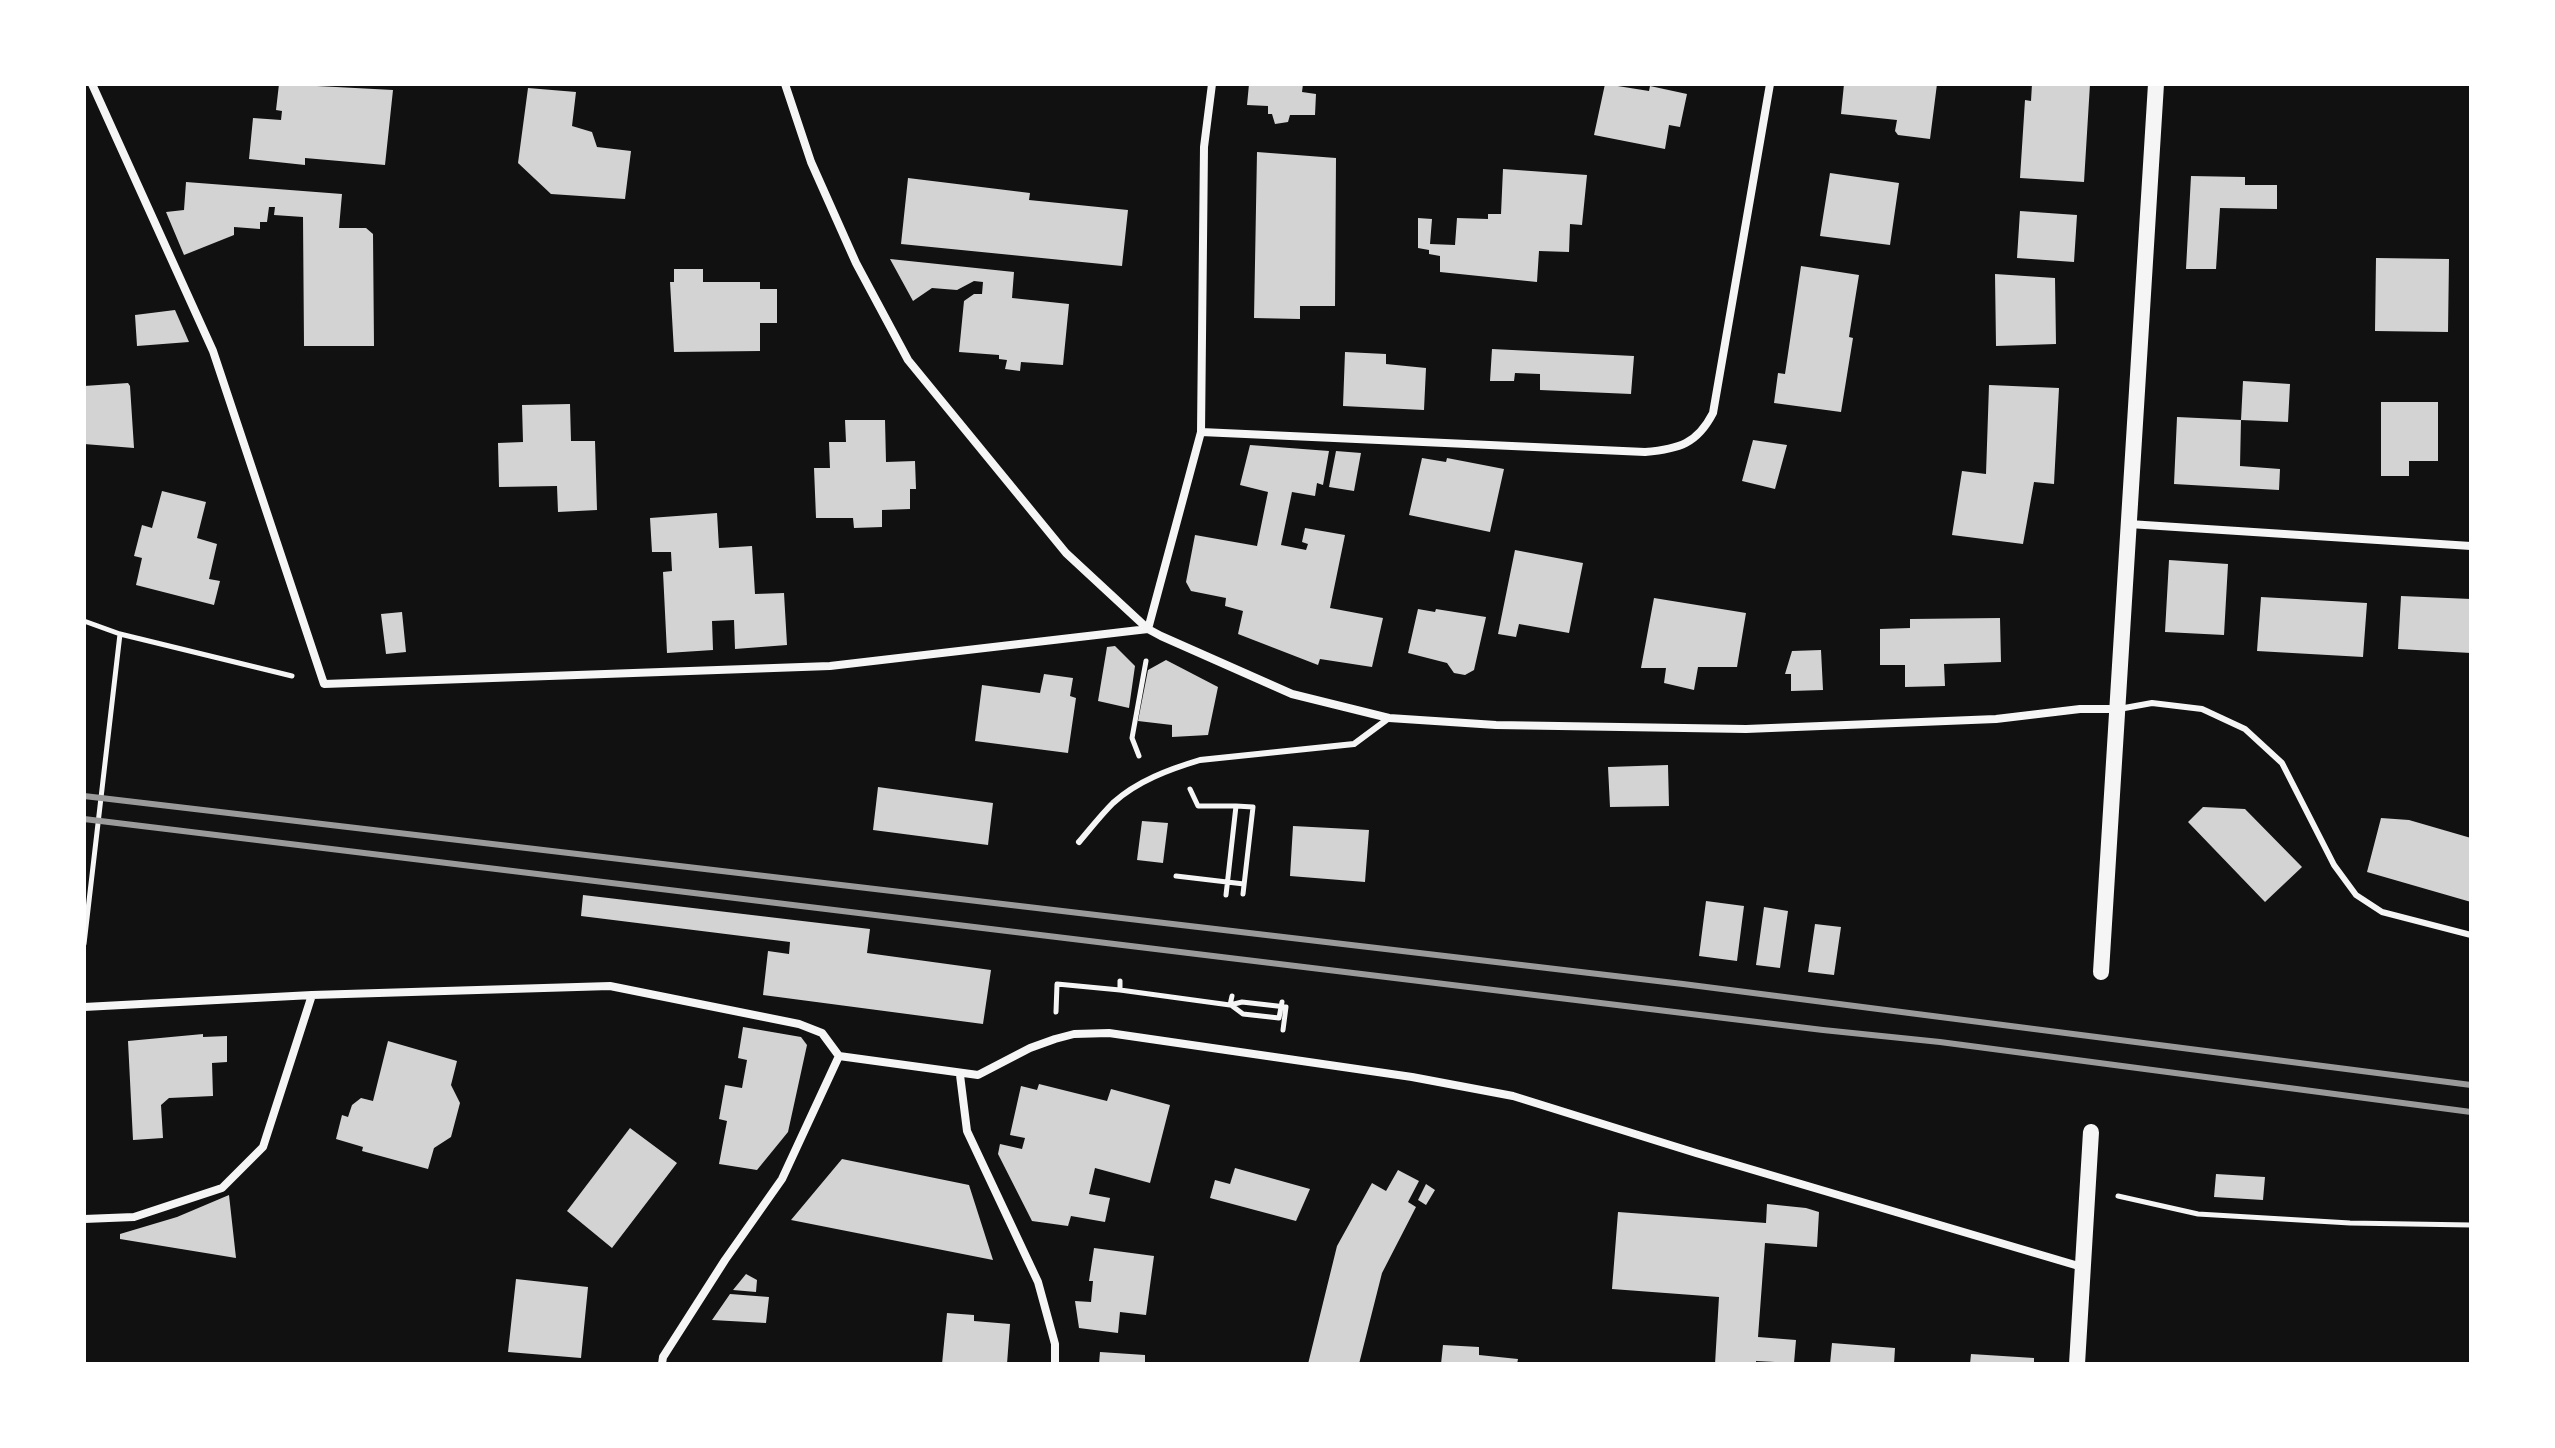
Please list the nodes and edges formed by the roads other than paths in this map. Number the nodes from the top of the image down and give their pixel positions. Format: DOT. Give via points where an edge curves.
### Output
graph roads {
  1 [pos="92,84"];
  2 [pos="785,84"];
  3 [pos="1212,84"];
  4 [pos="1770,84"];
  5 [pos="2156,84"];
  6 [pos="1201,432"];
  7 [pos="2128,524"];
  8 [pos="2471,546"];
  9 [pos="1148,629"];
  10 [pos="2118,709"];
  11 [pos="1389,718"];
  12 [pos="1079,842"];
  13 [pos="2471,935"];
  14 [pos="2101,972"];
  15 [pos="312,995"];
  16 [pos="84,1007"];
  17 [pos="839,1056"];
  18 [pos="960,1075"];
  19 [pos="2091,1132"];
  20 [pos="84,1219"];
  21 [pos="2083,1267"];
  22 [pos="662,1364"];
  23 [pos="1055,1364"];
  24 [pos="2077,1364"];
  1 -- 9 [label="street" via="213,351 324,684 830,666"];
  2 -- 9 [label="street" via="811,162 856,263 908,360 1066,553"];
  3 -- 6 [label="street" via="1204,147"];
  4 -- 6 [label="street" via="1713,413 1702,434 1665,450 1645,452"];
  5 -- 7 [label="main road"];
  6 -- 9 [label="street"];
  7 -- 8 [label="street"];
  7 -- 10 [label="main road"];
  9 -- 11 [label="street" via="1292,694"];
  10 -- 11 [label="street" via="1746,729"];
  10 -- 13 [label="lane" via="2152,703 2202,709 2245,729 2282,763 2334,865 2356,895 2382,912"];
  10 -- 14 [label="main road"];
  11 -- 12 [label="lane" via="1354,744 1179,766 1114,802"];
  15 -- 16 [label="street"];
  15 -- 17 [label="street" via="610,986 799,1024 822,1033"];
  15 -- 20 [label="street" via="263,1147 222,1188 134,1217"];
  17 -- 18 [label="street"];
  17 -- 22 [label="street" via="782,1179"];
  18 -- 21 [label="street" via="978,1075 1055,1039 1109,1033 1412,1077 1513,1096"];
  18 -- 23 [label="street" via="967,1131 1038,1282 1055,1344"];
  19 -- 21 [label="main road"];
  21 -- 24 [label="main road"];
}
